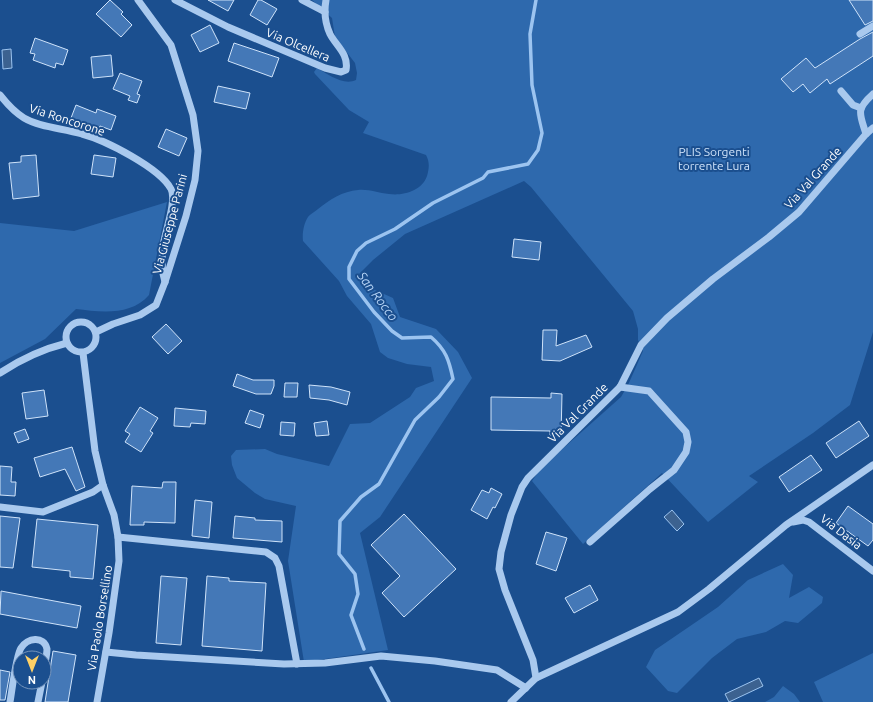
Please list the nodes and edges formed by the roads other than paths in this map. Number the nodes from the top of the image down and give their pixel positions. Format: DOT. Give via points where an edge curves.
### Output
graph roads {
  1 [pos="138,0"];
  2 [pos="175,0"];
  3 [pos="302,0"];
  4 [pos="326,0"];
  5 [pos="325,12"];
  6 [pos="873,26"];
  7 [pos="860,34"];
  8 [pos="841,91"];
  9 [pos="873,94"];
  10 [pos="0,95"];
  11 [pos="861,108"];
  12 [pos="873,128"];
  13 [pos="866,134"];
  14 [pos="165,282"];
  15 [pos="96,332"];
  16 [pos="67,343"];
  17 [pos="84,353"];
  18 [pos="0,373"];
  19 [pos="620,387"];
  20 [pos="873,465"];
  21 [pos="103,485"];
  22 [pos="0,507"];
  23 [pos="791,522"];
  24 [pos="118,537"];
  25 [pos="590,542"];
  26 [pos="873,572"];
  27 [pos="20,650"];
  28 [pos="47,650"];
  29 [pos="106,652"];
  30 [pos="297,664"];
  31 [pos="536,678"];
  32 [pos="526,688"];
  33 [pos="12,690"];
  34 [pos="40,690"];
  35 [pos="10,702"];
  36 [pos="38,702"];
  37 [pos="97,702"];
  38 [pos="511,702"];
  1 -- 14 [label="street, Via Giuseppe Parini" via="171,45 193,115 198,151 195,180 186,216"];
  2 -- 5 [label="street, Via Olcellera" via="235,30 325,68 341,72 346,70 345,56 330,34"];
  3 -- 5 [label="street"];
  4 -- 5 [label="street, Via Olcellera"];
  6 -- 7 [label="street"];
  8 -- 11 [label="street" via="853,105"];
  9 -- 11 [label="street"];
  10 -- 14 [label="street, Via Roncorone" via="24,119 84,134 146,165 164,179 171,189 173,200 163,245 162,272"];
  11 -- 13 [label="street" via="860,119"];
  12 -- 13 [label="street, Via Val Grande"];
  13 -- 19 [label="street, Via Val Grande" via="799,212 713,279 641,345"];
  14 -- 15 [label="street, Via Giuseppe Parini" via="156,304 140,315"];
  15 -- 16 [label="street" via="86,322 72,324 66,336"];
  15 -- 17 [label="street" via="95,345"];
  16 -- 17 [label="street" via="71,349"];
  16 -- 18 [label="street" via="48,348"];
  17 -- 21 [label="street, Via Paolo Borsellino" via="95,451"];
  19 -- 25 [label="street" via="649,391 686,432 688,442 686,452 674,470"];
  19 -- 31 [label="street, Via Val Grande" via="528,478 511,515 499,569 533,660"];
  20 -- 23 [label="street"];
  21 -- 22 [label="street" via="93,492 42,512"];
  21 -- 24 [label="street, Via Paolo Borsellino" via="114,515"];
  23 -- 26 [label="street, Via Dasia" via="809,522"];
  23 -- 31 [label="street" via="678,612"];
  24 -- 29 [label="street, Via Paolo Borsellino" via="119,561"];
  24 -- 30 [label="street" via="266,552 275,558 279,566"];
  27 -- 28 [label="street" via="28,640 36,639 46,646"];
  29 -- 30 [label="street"];
  29 -- 37 [label="street, Via Paolo Borsellino"];
  30 -- 32 [label="street" via="381,656 435,661 497,670"];
  31 -- 32 [label="street"];
  32 -- 38 [label="street"];
  33 -- 35 [label="street"];
  34 -- 36 [label="street"];
}
